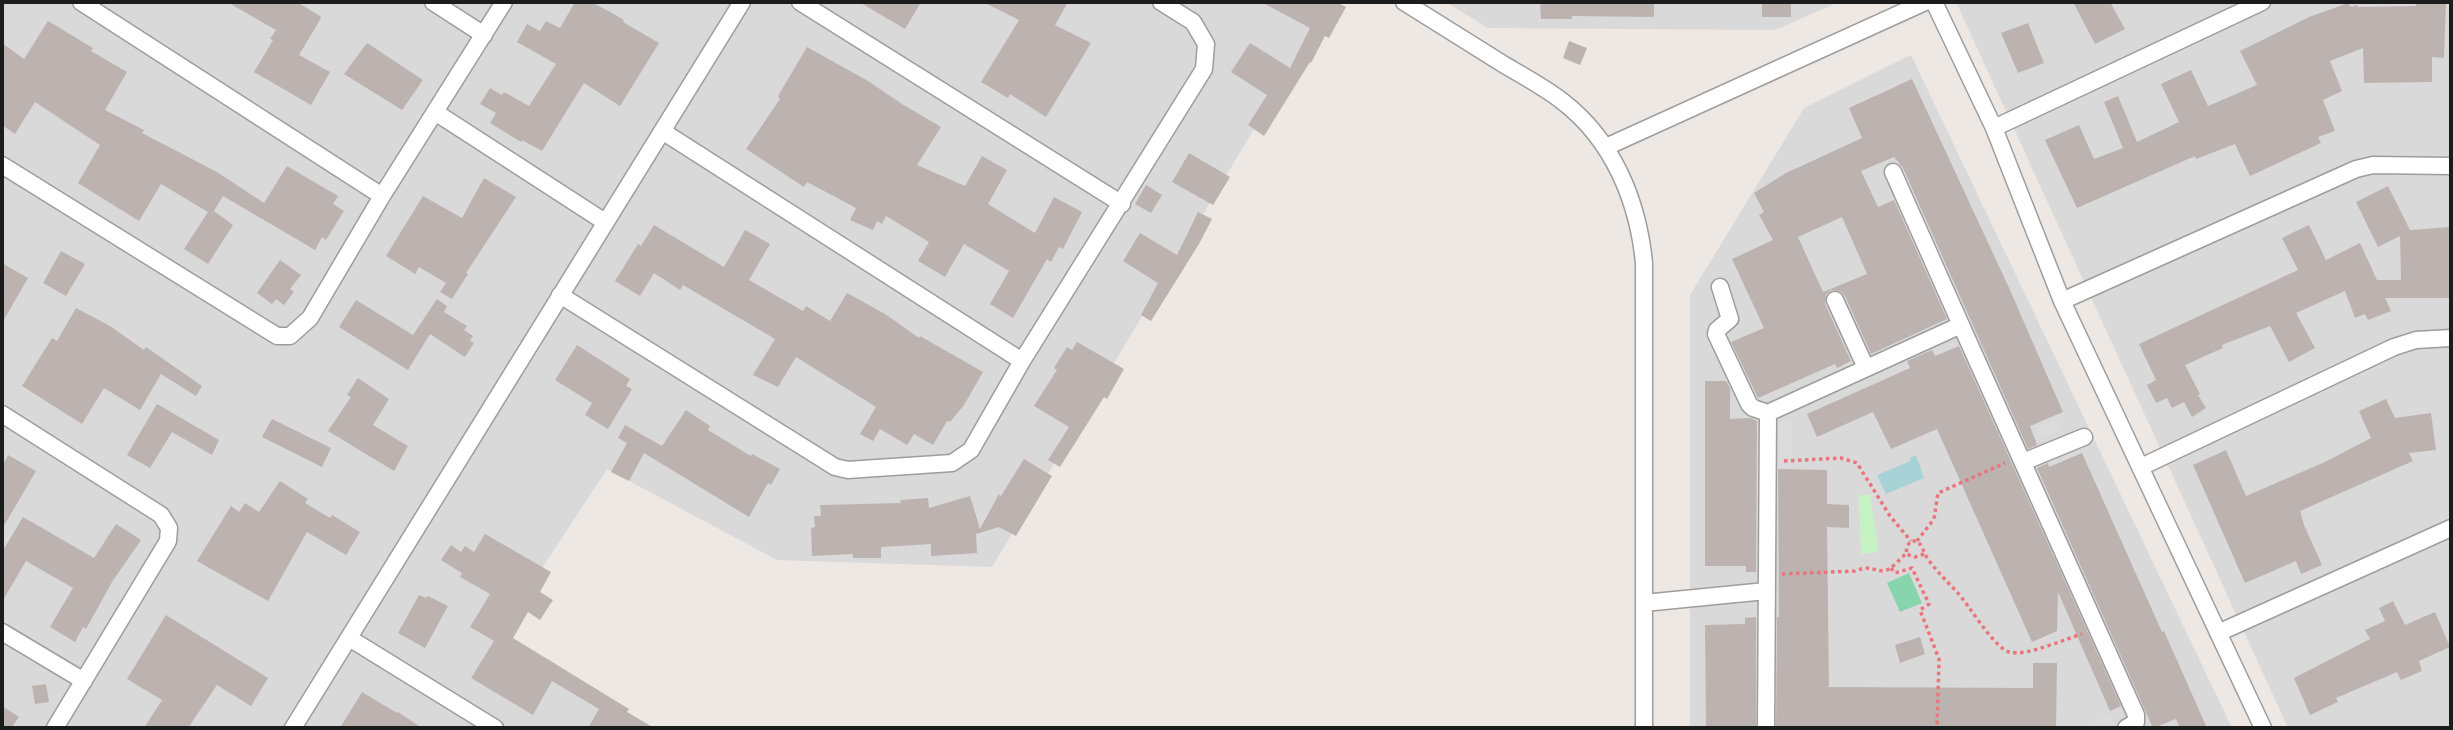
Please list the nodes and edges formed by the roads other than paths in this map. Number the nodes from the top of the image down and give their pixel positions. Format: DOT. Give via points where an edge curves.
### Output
graph roads {
  1 [pos="81,2"];
  2 [pos="433,2"];
  3 [pos="504,2"];
  4 [pos="742,2"];
  5 [pos="800,2"];
  6 [pos="1161,2"];
  7 [pos="1404,2"];
  8 [pos="1925,2"];
  9 [pos="1934,2"];
  10 [pos="2262,2"];
  11 [pos="484,35"];
  12 [pos="435,112"];
  13 [pos="1994,128"];
  14 [pos="662,131"];
  15 [pos="1606,147"];
  16 [pos="2,165"];
  17 [pos="2451,166"];
  18 [pos="1893,172"];
  19 [pos="382,196"];
  20 [pos="1122,204"];
  21 [pos="605,222"];
  22 [pos="1720,287"];
  23 [pos="560,295"];
  24 [pos="1835,300"];
  25 [pos="2062,301"];
  26 [pos="1961,325"];
  27 [pos="2451,338"];
  28 [pos="1022,361"];
  29 [pos="1866,368"];
  30 [pos="1768,413"];
  31 [pos="2,414"];
  32 [pos="2084,437"];
  33 [pos="2021,459"];
  34 [pos="2141,467"];
  35 [pos="2451,528"];
  36 [pos="1766,583"];
  37 [pos="1644,603"];
  38 [pos="2,632"];
  39 [pos="2218,633"];
  40 [pos="349,638"];
  41 [pos="84,681"];
  42 [pos="55,728"];
  43 [pos="293,728"];
  44 [pos="495,728"];
  45 [pos="1644,728"];
  46 [pos="1766,728"];
  47 [pos="2126,728"];
  48 [pos="2263,728"];
  1 -- 19 [label="street"];
  2 -- 11 [label="street"];
  3 -- 11 [label="street"];
  4 -- 14 [label="street"];
  5 -- 20 [label="street"];
  6 -- 20 [label="street" via="1194,22 1206,44 1204,69"];
  7 -- 15 [label="street" via="1562,101"];
  8 -- 15 [label="street"];
  9 -- 13 [label="street"];
  10 -- 13 [label="street"];
  11 -- 12 [label="street"];
  12 -- 19 [label="street"];
  12 -- 21 [label="street"];
  13 -- 25 [label="street"];
  14 -- 21 [label="street"];
  14 -- 28 [label="street"];
  15 -- 37 [label="street" via="1626,185 1642,236"];
  16 -- 19 [label="street" via="276,336 290,336 310,318"];
  17 -- 25 [label="street" via="2356,169"];
  18 -- 26 [label="street"];
  20 -- 28 [label="street"];
  21 -- 23 [label="street"];
  22 -- 30 [label="street" via="1730,319 1716,334 1749,404"];
  23 -- 28 [label="street" via="835,467 848,470 952,463 962,458"];
  23 -- 40 [label="street"];
  24 -- 29 [label="street"];
  25 -- 34 [label="street"];
  26 -- 29 [label="street"];
  26 -- 33 [label="street"];
  27 -- 34 [label="street" via="2416,340 2394,348"];
  29 -- 30 [label="street"];
  30 -- 36 [label="street"];
  31 -- 41 [label="street" via="161,515 169,528 168,541"];
  32 -- 33 [label="street"];
  33 -- 47 [label="street" via="2136,715 2136,722"];
  34 -- 39 [label="street"];
  35 -- 39 [label="street"];
  36 -- 37 [label="street"];
  36 -- 46 [label="street"];
  37 -- 45 [label="street"];
  38 -- 41 [label="street"];
  39 -- 48 [label="street"];
  40 -- 43 [label="street"];
  40 -- 44 [label="street"];
  41 -- 42 [label="street"];
}
